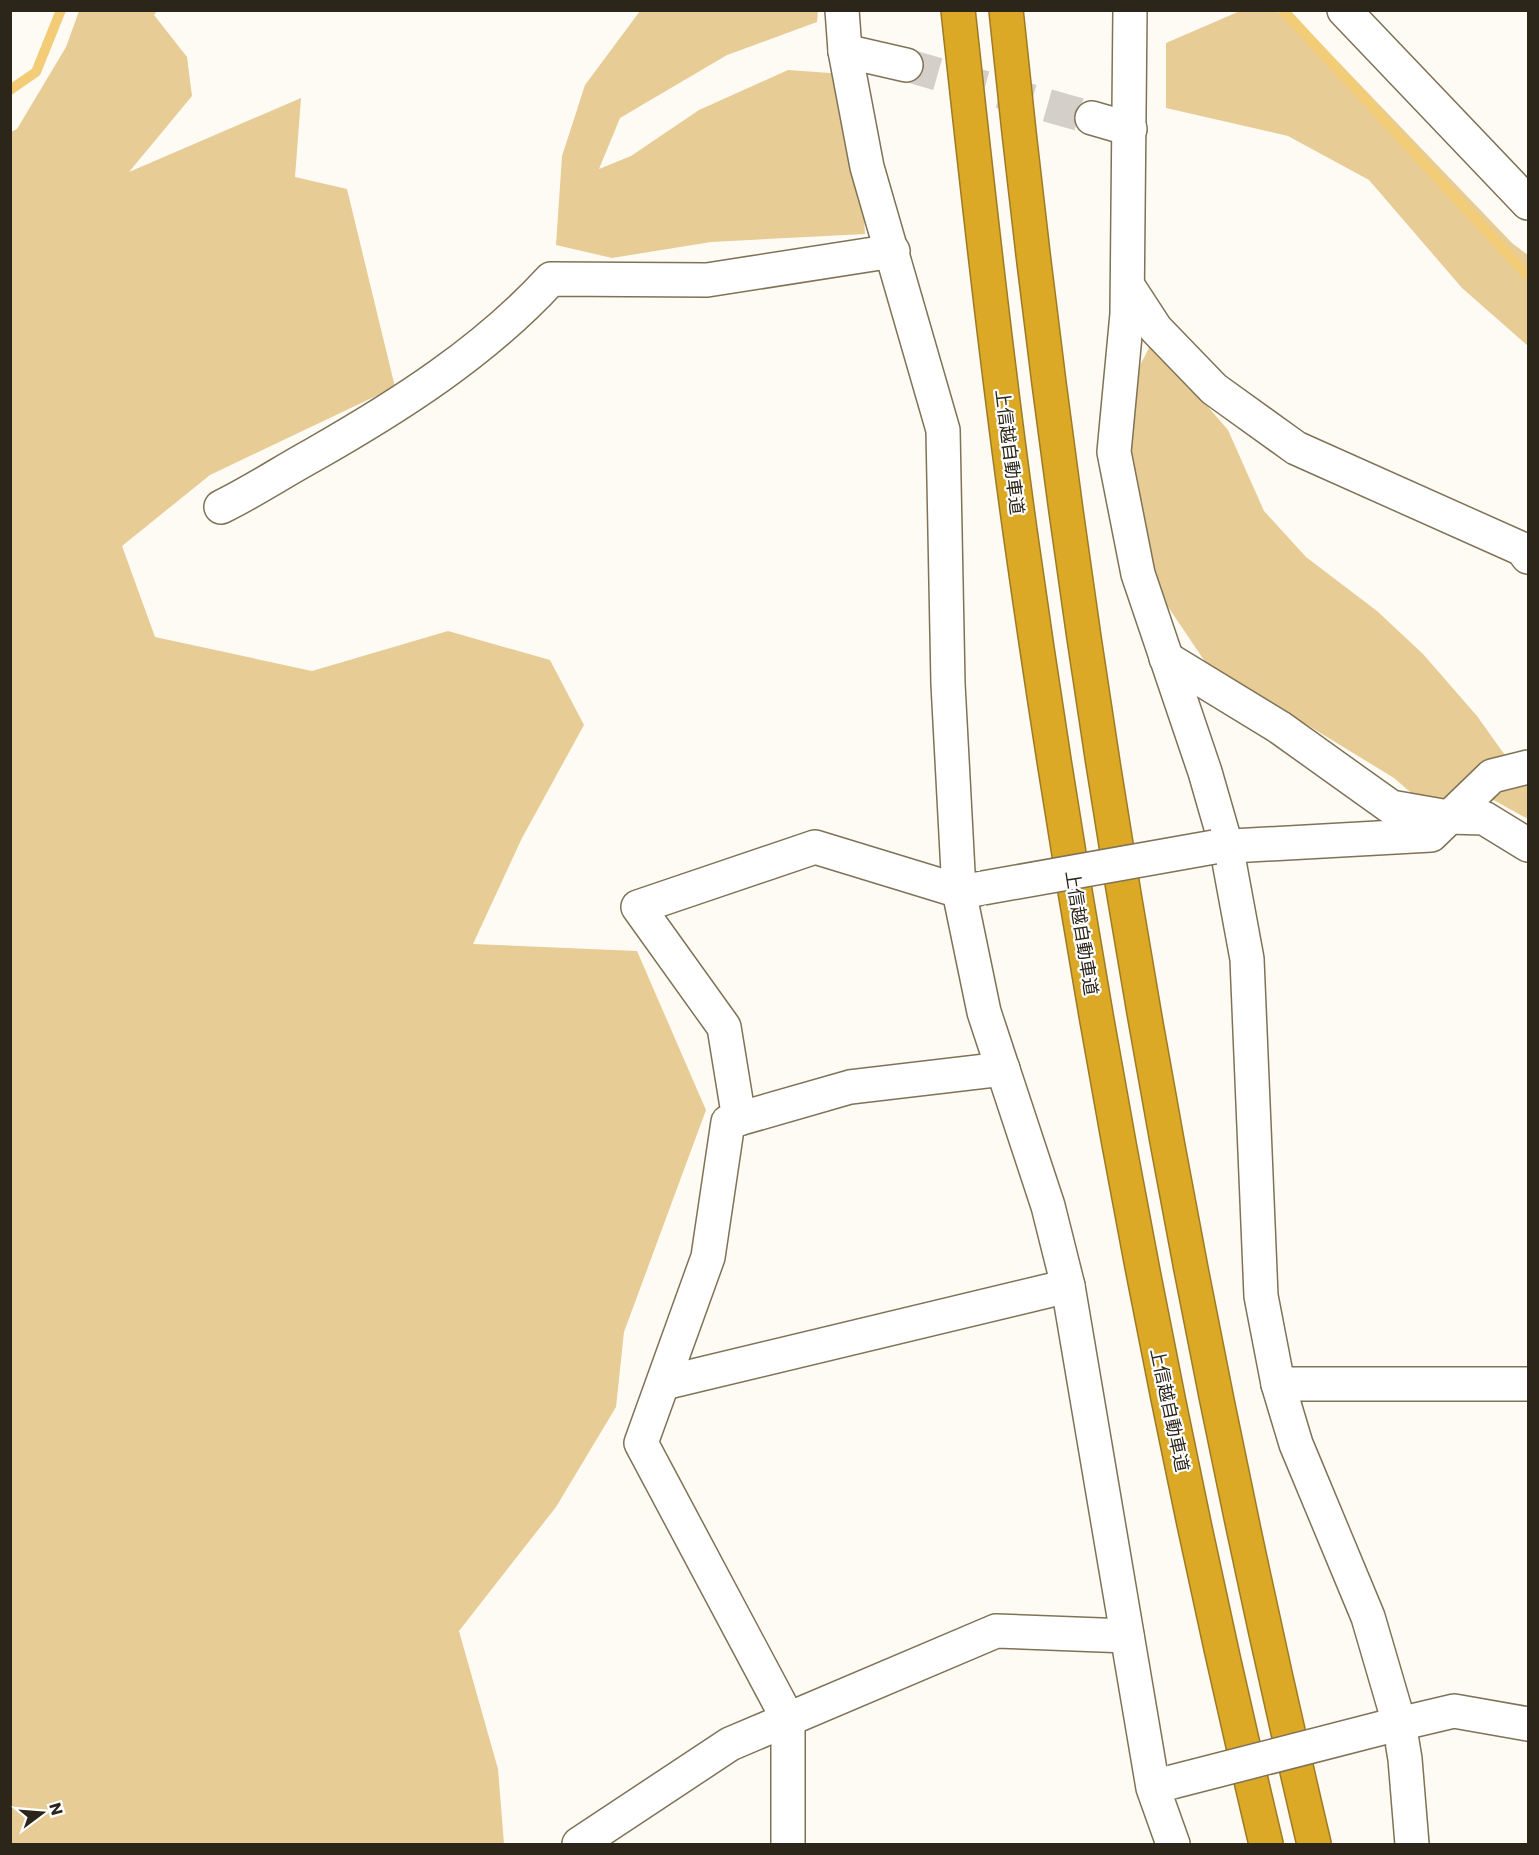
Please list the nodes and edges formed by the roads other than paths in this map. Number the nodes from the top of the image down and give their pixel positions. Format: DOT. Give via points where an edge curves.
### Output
graph roads {
  1 [pos="842,10"];
  2 [pos="958,10"];
  3 [pos="1006,10"];
  4 [pos="1130,10"];
  5 [pos="1344,10"];
  6 [pos="845,51"];
  7 [pos="906,65"];
  8 [pos="1092,118"];
  9 [pos="1130,129"];
  10 [pos="1528,203"];
  11 [pos="893,251"];
  12 [pos="1128,286"];
  13 [pos="221,507"];
  14 [pos="1528,557"];
  15 [pos="1166,658"];
  16 [pos="1528,767"];
  17 [pos="1448,817"];
  18 [pos="1528,844"];
  19 [pos="1220,846"];
  20 [pos="971,890"];
  21 [pos="1003,1069"];
  22 [pos="739,1119"];
  23 [pos="1068,1286"];
  24 [pos="664,1383"];
  25 [pos="1278,1384"];
  26 [pos="1528,1384"];
  27 [pos="1128,1636"];
  28 [pos="788,1719"];
  29 [pos="1528,1724"];
  30 [pos="1390,1726"];
  31 [pos="1162,1785"];
  32 [pos="579,1845"];
  33 [pos="788,1845"];
  34 [pos="1173,1845"];
  35 [pos="1266,1845"];
  36 [pos="1314,1845"];
  37 [pos="1412,1845"];
  1 -- 6 [label="street"];
  2 -- 35 [label="highway, 上信越自動車道" via="1020,530 1082,939 1158,1354"];
  3 -- 36 [label="highway" via="1043,332 1131,928 1208,1352"];
  4 -- 9 [label="street"];
  5 -- 10 [label="street"];
  6 -- 7 [label="street"];
  6 -- 11 [label="street" via="867,167"];
  8 -- 9 [label="street"];
  9 -- 12 [label="street"];
  11 -- 13 [label="street" via="707,280 551,279 478,347 392,410"];
  11 -- 20 [label="street" via="944,430 948,684"];
  12 -- 14 [label="street" via="1156,329 1215,389 1296,448 1522,549"];
  12 -- 15 [label="street" via="1114,452 1138,574"];
  15 -- 17 [label="street" via="1279,727 1391,807"];
  15 -- 19 [label="street" via="1205,772"];
  16 -- 17 [label="street" via="1492,776"];
  17 -- 18 [label="street" via="1484,818"];
  17 -- 19 [label="street" via="1431,835"];
  19 -- 20 [label="street, bridge"];
  19 -- 25 [label="street" via="1247,959 1261,1296"];
  20 -- 21 [label="street" via="984,1012"];
  20 -- 22 [label="street" via="815,847 638,907 724,1027"];
  21 -- 22 [label="street" via="850,1087"];
  21 -- 23 [label="street" via="1048,1206"];
  22 -- 24 [label="street" via="728,1122 708,1257"];
  23 -- 24 [label="street"];
  23 -- 27 [label="street"];
  24 -- 28 [label="street" via="641,1443"];
  25 -- 26 [label="street"];
  25 -- 30 [label="street" via="1296,1444 1368,1617"];
  27 -- 28 [label="street" via="996,1631"];
  27 -- 31 [label="street"];
  28 -- 32 [label="street" via="730,1744"];
  28 -- 33 [label="street"];
  29 -- 30 [label="street" via="1454,1711"];
  30 -- 31 [label="street, bridge"];
  30 -- 37 [label="street" via="1405,1759"];
  31 -- 34 [label="street"];
}
